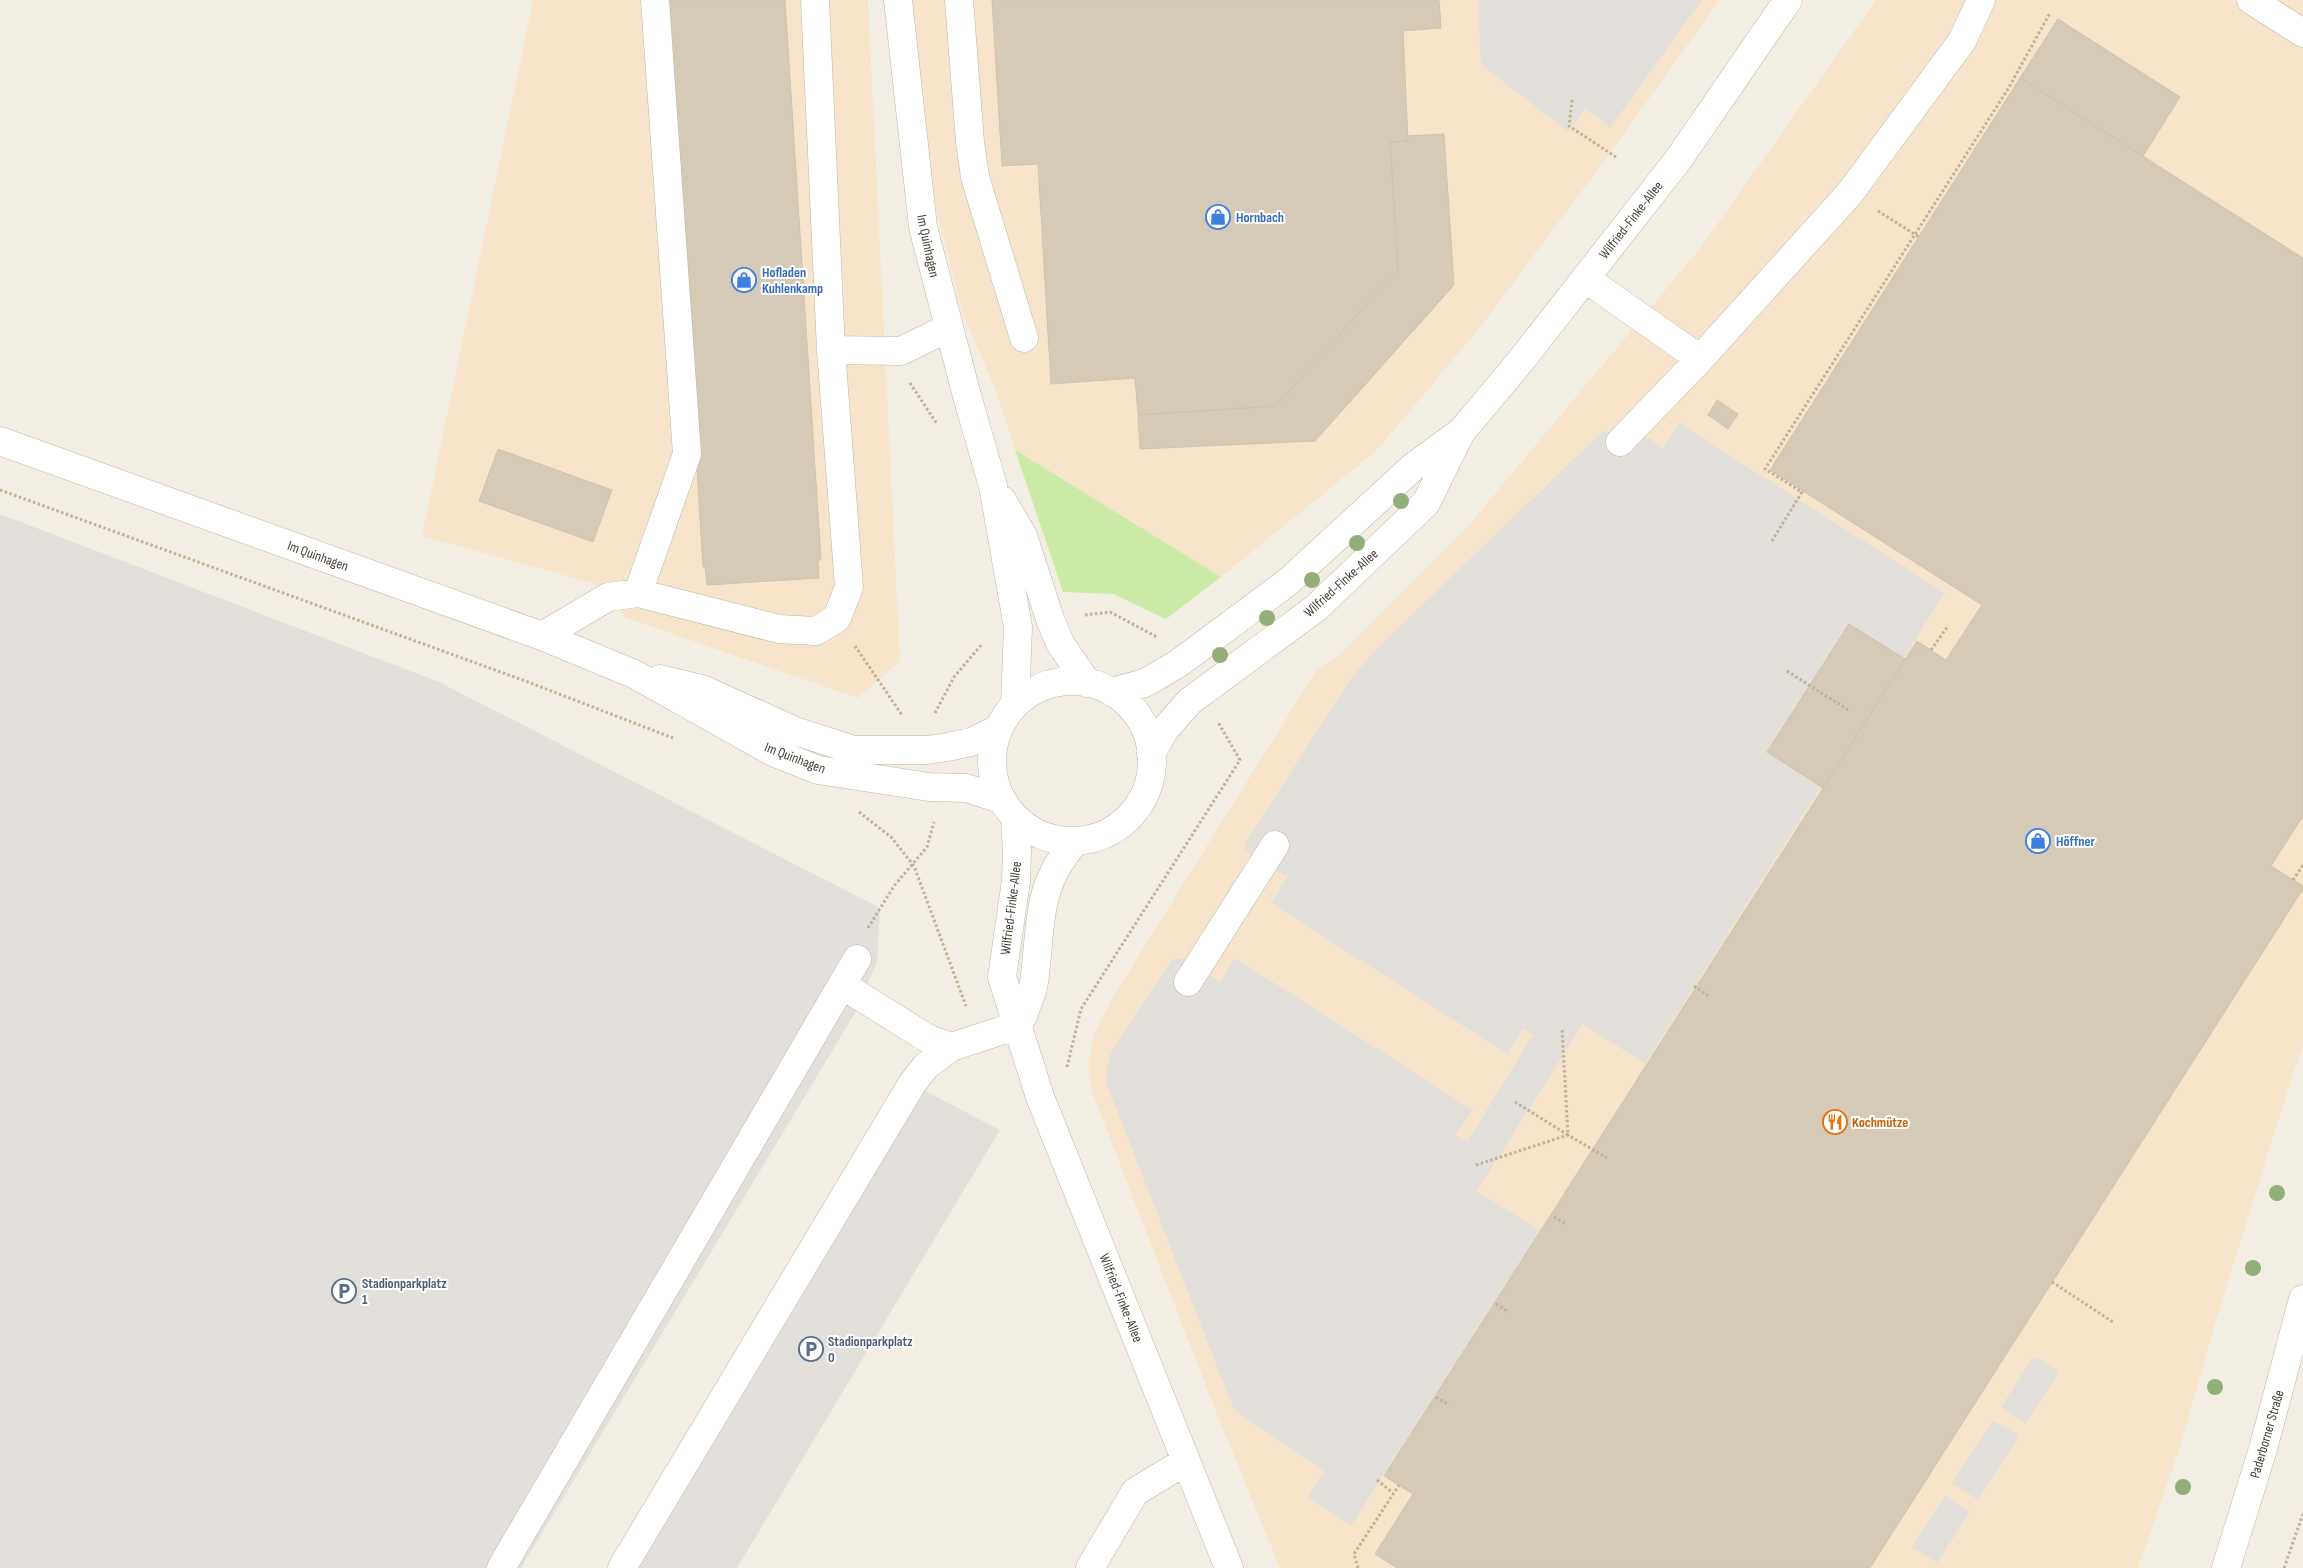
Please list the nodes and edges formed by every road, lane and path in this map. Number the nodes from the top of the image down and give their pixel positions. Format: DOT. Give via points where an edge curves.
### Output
graph roads {
  1 [pos="655,0"];
  2 [pos="814,0"];
  3 [pos="898,0"];
  4 [pos="959,0"];
  5 [pos="1788,0"];
  6 [pos="1981,0"];
  7 [pos="2251,0"];
  8 [pos="2050,13"];
  9 [pos="2303,33"];
  10 [pos="1572,100"];
  11 [pos="1616,157"];
  12 [pos="1876,210"];
  13 [pos="1917,236"];
  14 [pos="1586,279"];
  15 [pos="948,328"];
  16 [pos="1024,338"];
  17 [pos="831,350"];
  18 [pos="901,351"];
  19 [pos="1700,359"];
  20 [pos="940,430"];
  21 [pos="1462,431"];
  22 [pos="0,441"];
  23 [pos="1620,442"];
  24 [pos="993,486"];
  25 [pos="0,490"];
  26 [pos="1772,541"];
  27 [pos="638,592"];
  28 [pos="837,618"];
  29 [pos="1050,618"];
  30 [pos="1948,626"];
  31 [pos="542,636"];
  32 [pos="988,638"];
  33 [pos="1163,640"];
  34 [pos="1932,650"];
  35 [pos="1787,671"];
  36 [pos="634,674"];
  37 [pos="1099,687"];
  38 [pos="1015,705"];
  39 [pos="1850,711"];
  40 [pos="904,719"];
  41 [pos="998,729"];
  42 [pos="677,740"];
  43 [pos="927,750"];
  44 [pos="1151,753"];
  45 [pos="1240,760"];
  46 [pos="930,787"];
  47 [pos="1008,808"];
  48 [pos="854,809"];
  49 [pos="1076,842"];
  50 [pos="1275,845"];
  51 [pos="2303,865"];
  52 [pos="914,866"];
  53 [pos="2292,880"];
  54 [pos="857,959"];
  55 [pos="1188,982"];
  56 [pos="842,985"];
  57 [pos="1694,986"];
  58 [pos="1710,997"];
  59 [pos="1019,1025"];
  60 [pos="1562,1028"];
  61 [pos="978,1038"];
  62 [pos="951,1047"];
  63 [pos="1040,1097"];
  64 [pos="1515,1102"];
  65 [pos="1568,1135"];
  66 [pos="1607,1158"];
  67 [pos="1476,1165"];
  68 [pos="1554,1217"];
  69 [pos="1566,1224"];
  70 [pos="2052,1282"];
  71 [pos="2303,1299"];
  72 [pos="1496,1304"];
  73 [pos="1509,1312"];
  74 [pos="2113,1322"];
  75 [pos="1436,1397"];
  76 [pos="1449,1405"];
  77 [pos="1186,1461"];
  78 [pos="1377,1480"];
  79 [pos="1399,1485"];
  80 [pos="1394,1493"];
  81 [pos="2303,1514"];
  82 [pos="501,1568"];
  83 [pos="622,1568"];
  84 [pos="1090,1568"];
  85 [pos="1229,1568"];
  86 [pos="1358,1568"];
  87 [pos="2226,1568"];
  88 [pos="2284,1568"];
  1 -- 27 [label="street" via="687,454"];
  2 -- 17 [label="street"];
  3 -- 15 [label="street, Im Quinhagen" via="922,217"];
  4 -- 16 [label="street" via="975,177"];
  5 -- 14 [label="street, Wilfried-Finke-Allee" via="1678,160"];
  6 -- 19 [label="street" via="1962,41 1850,193"];
  7 -- 9 [label="street"];
  8 -- 13 [label="path" via="2024,62"];
  10 -- 11 [label="path" via="1569,126"];
  12 -- 13 [label="path"];
  13 -- 26 [label="path" via="1765,469 1802,492"];
  14 -- 19 [label="street"];
  14 -- 21 [label="street, Wilfried-Finke-Allee"];
  15 -- 18 [label="street"];
  15 -- 24 [label="street, Im Quinhagen"];
  17 -- 18 [label="street"];
  17 -- 28 [label="street" via="849,587"];
  18 -- 20 [label="path" via="912,389"];
  19 -- 23 [label="street"];
  21 -- 37 [label="street, Wilfried-Finke-Allee" via="1413,467 1289,581 1180,663 1145,683"];
  21 -- 44 [label="street, Wilfried-Finke-Allee" via="1426,503 1316,608 1190,701 1166,728"];
  22 -- 31 [label="street, Im Quinhagen"];
  24 -- 29 [label="street, Im Quinhagen" via="1023,536"];
  24 -- 38 [label="street, Im Quinhagen" via="1018,627"];
  25 -- 42 [label="path" via="528,682"];
  27 -- 28 [label="street" via="779,629 816,631"];
  27 -- 31 [label="street" via="608,597"];
  28 -- 40 [label="path"];
  29 -- 33 [label="path" via="1110,612"];
  29 -- 37 [label="street, Im Quinhagen" via="1065,652"];
  30 -- 34 [label="path"];
  31 -- 36 [label="street, Im Quinhagen"];
  32 -- 43 [label="path" via="944,693 933,717"];
  35 -- 39 [label="path"];
  36 -- 43 [label="street, Im Quinhagen" via="702,689 795,731 854,750"];
  36 -- 46 [label="street, Im Quinhagen" via="773,752 818,770"];
  37 -- 38 [label="street" via="1068,681 1048,685"];
  37 -- 44 [label="street" via="1123,699 1137,715 1147,733"];
  38 -- 41 [label="street"];
  41 -- 43 [label="street, Im Quinhagen" via="962,745"];
  41 -- 47 [label="street" via="994,743 993,779"];
  44 -- 49 [label="street" via="1148,786 1134,812 1105,834"];
  45 -- 63 [label="path" via="1080,1009 1068,1066"];
  46 -- 47 [label="street, Im Quinhagen" via="966,788"];
  46 -- 52 [label="path" via="934,821 927,847"];
  47 -- 49 [label="street" via="1040,835"];
  47 -- 59 [label="street, Wilfried-Finke-Allee" via="1017,852 1016,881 1002,977"];
  48 -- 52 [label="path" via="891,837"];
  49 -- 59 [label="street" via="1057,866 1045,894 1036,946 1034,983"];
  50 -- 55 [label="street"];
  51 -- 53 [label="path"];
  52 -- 54 [label="path" via="894,886 880,908 867,930"];
  52 -- 61 [label="path"];
  54 -- 56 [label="street"];
  56 -- 62 [label="street" via="926,1038"];
  56 -- 82 [label="street"];
  57 -- 58 [label="path"];
  59 -- 61 [label="street"];
  59 -- 63 [label="street, Wilfried-Finke-Allee"];
  60 -- 65 [label="path"];
  61 -- 62 [label="street"];
  62 -- 83 [label="street" via="926,1066 912,1084"];
  63 -- 77 [label="street, Wilfried-Finke-Allee"];
  64 -- 65 [label="path"];
  65 -- 66 [label="path"];
  65 -- 67 [label="path"];
  68 -- 69 [label="path"];
  70 -- 74 [label="path"];
  71 -- 87 [label="street, Paderborner Straße" via="2264,1449"];
  72 -- 73 [label="path"];
  75 -- 76 [label="path"];
  77 -- 84 [label="street" via="1135,1492"];
  77 -- 85 [label="street, Wilfried-Finke-Allee"];
  78 -- 80 [label="path"];
  79 -- 80 [label="path"];
  80 -- 86 [label="path" via="1354,1554"];
  81 -- 88 [label="path"];
}
